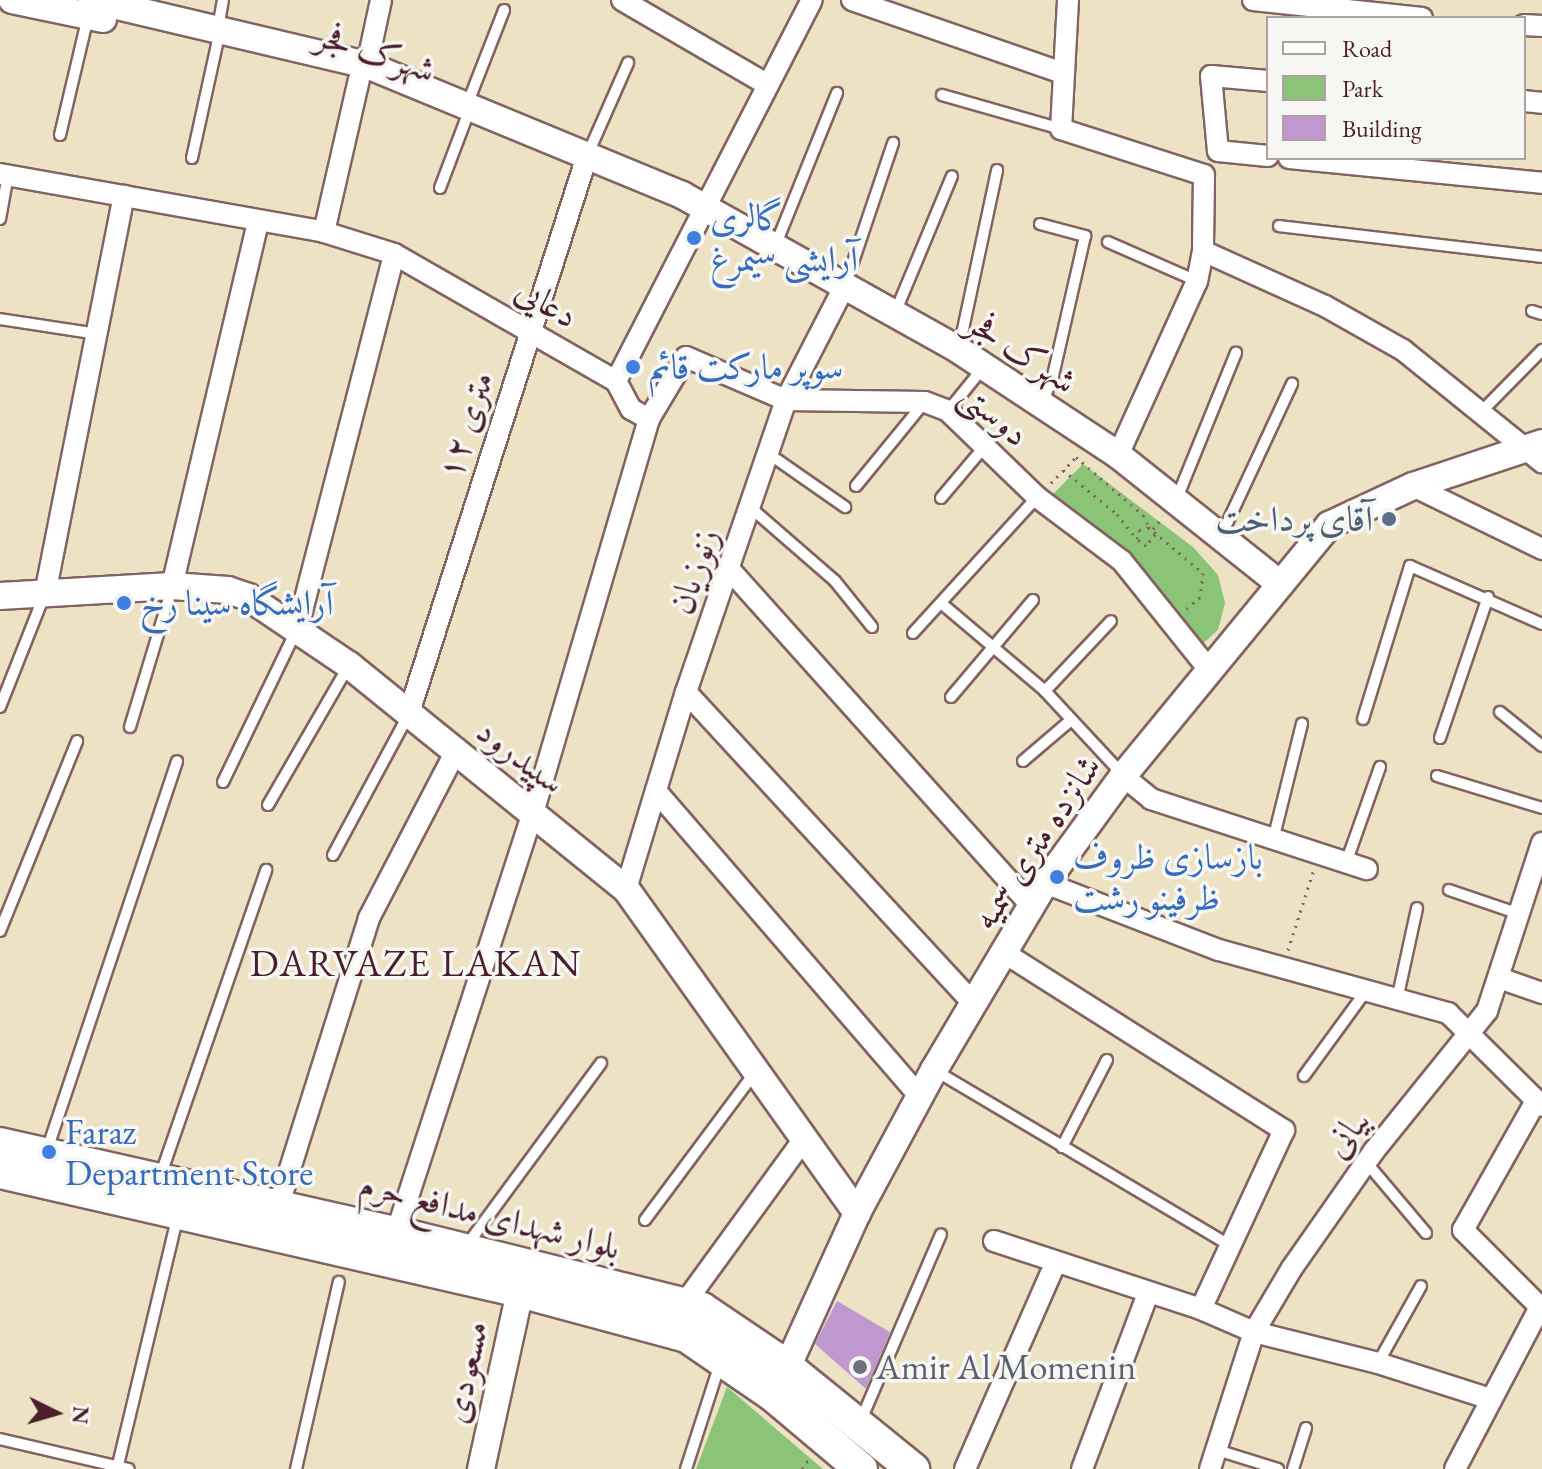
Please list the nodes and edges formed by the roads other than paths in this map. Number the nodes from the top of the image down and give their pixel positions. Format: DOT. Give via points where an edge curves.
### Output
graph roads {
  1 [pos="12,0"];
  2 [pos="223,0"];
  3 [pos="381,0"];
  4 [pos="812,0"];
  5 [pos="852,0"];
  6 [pos="1068,0"];
  7 [pos="1253,0"];
  8 [pos="636,4"];
  9 [pos="90,8"];
  10 [pos="504,10"];
  11 [pos="1401,16"];
  12 [pos="217,37"];
  13 [pos="628,63"];
  14 [pos="363,72"];
  15 [pos="1063,73"];
  16 [pos="1266,81"];
  17 [pos="768,85"];
  18 [pos="837,93"];
  19 [pos="942,95"];
  20 [pos="466,113"];
  21 [pos="1061,129"];
  22 [pos="60,135"];
  23 [pos="893,143"];
  24 [pos="1266,156"];
  25 [pos="192,158"];
  26 [pos="1328,160"];
  27 [pos="585,164"];
  28 [pos="1405,164"];
  29 [pos="997,170"];
  30 [pos="4,174"];
  31 [pos="952,176"];
  32 [pos="1542,183"];
  33 [pos="440,188"];
  34 [pos="124,196"];
  35 [pos="705,211"];
  36 [pos="0,219"];
  37 [pos="258,221"];
  38 [pos="1040,224"];
  39 [pos="1279,226"];
  40 [pos="324,232"];
  41 [pos="1108,242"];
  42 [pos="776,244"];
  43 [pos="1203,251"];
  44 [pos="394,254"];
  45 [pos="1542,257"];
  46 [pos="1197,281"];
  47 [pos="845,285"];
  48 [pos="894,315"];
  49 [pos="0,319"];
  50 [pos="531,331"];
  51 [pos="98,334"];
  52 [pos="959,350"];
  53 [pos="1542,350"];
  54 [pos="1236,353"];
  55 [pos="984,367"];
  56 [pos="616,381"];
  57 [pos="1292,384"];
  58 [pos="786,400"];
  59 [pos="925,402"];
  60 [pos="1041,404"];
  61 [pos="948,411"];
  62 [pos="1482,411"];
  63 [pos="649,419"];
  64 [pos="985,446"];
  65 [pos="1537,452"];
  66 [pos="769,454"];
  67 [pos="1118,455"];
  68 [pos="856,486"];
  69 [pos="1413,486"];
  70 [pos="1044,491"];
  71 [pos="941,498"];
  72 [pos="1176,500"];
  73 [pos="845,507"];
  74 [pos="751,508"];
  75 [pos="1222,534"];
  76 [pos="1542,549"];
  77 [pos="730,570"];
  78 [pos="1279,583"];
  79 [pos="172,586"];
  80 [pos="45,594"];
  81 [pos="0,596"];
  82 [pos="1488,597"];
  83 [pos="1033,600"];
  84 [pos="941,603"];
  85 [pos="1111,621"];
  86 [pos="1542,624"];
  87 [pos="872,627"];
  88 [pos="297,630"];
  89 [pos="913,633"];
  90 [pos="995,649"];
  91 [pos="349,665"];
  92 [pos="1211,672"];
  93 [pos="1045,691"];
  94 [pos="686,692"];
  95 [pos="951,697"];
  96 [pos="0,707"];
  97 [pos="1500,712"];
  98 [pos="408,716"];
  99 [pos="1363,719"];
  100 [pos="1071,720"];
  101 [pos="1302,724"];
  102 [pos="130,727"];
  103 [pos="1440,738"];
  104 [pos="77,741"];
  105 [pos="1542,746"];
  106 [pos="456,751"];
  107 [pos="177,761"];
  108 [pos="1023,761"];
  109 [pos="1380,767"];
  110 [pos="1123,776"];
  111 [pos="1437,776"];
  112 [pos="223,782"];
  113 [pos="656,791"];
  114 [pos="268,805"];
  115 [pos="1542,808"];
  116 [pos="534,809"];
  117 [pos="1273,840"];
  118 [pos="1542,843"];
  119 [pos="333,855"];
  120 [pos="1346,863"];
  121 [pos="1367,869"];
  122 [pos="266,870"];
  123 [pos="1045,883"];
  124 [pos="626,889"];
  125 [pos="1449,890"];
  126 [pos="1032,906"];
  127 [pos="1417,908"];
  128 [pos="1519,914"];
  129 [pos="0,931"];
  130 [pos="1003,952"];
  131 [pos="1499,978"];
  132 [pos="1366,991"];
  133 [pos="1542,993"];
  134 [pos="1397,1000"];
  135 [pos="973,1003"];
  136 [pos="1465,1035"];
  137 [pos="1107,1060"];
  138 [pos="601,1063"];
  139 [pos="934,1070"];
  140 [pos="756,1071"];
  141 [pos="1304,1076"];
  142 [pos="919,1096"];
  143 [pos="1539,1104"];
  144 [pos="803,1140"];
  145 [pos="0,1144"];
  146 [pos="1062,1147"];
  147 [pos="46,1155"];
  148 [pos="1366,1162"];
  149 [pos="0,1172"];
  150 [pos="159,1180"];
  151 [pos="278,1207"];
  152 [pos="179,1213"];
  153 [pos="857,1213"];
  154 [pos="645,1220"];
  155 [pos="396,1233"];
  156 [pos="1426,1233"];
  157 [pos="941,1234"];
  158 [pos="994,1241"];
  159 [pos="1227,1244"];
  160 [pos="464,1250"];
  161 [pos="1056,1262"];
  162 [pos="339,1282"];
  163 [pos="1421,1286"];
  164 [pos="520,1291"];
  165 [pos="1148,1293"];
  166 [pos="684,1304"];
  167 [pos="1541,1308"];
  168 [pos="1201,1309"];
  169 [pos="1254,1332"];
  170 [pos="722,1358"];
  171 [pos="1378,1363"];
  172 [pos="782,1365"];
  173 [pos="1491,1399"];
  174 [pos="859,1425"];
  175 [pos="1306,1428"];
  176 [pos="0,1439"];
  177 [pos="1213,1460"];
  178 [pos="121,1468"];
  179 [pos="296,1469"];
  180 [pos="481,1469"];
  181 [pos="686,1469"];
  182 [pos="861,1469"];
  183 [pos="913,1469"];
  184 [pos="965,1469"];
  185 [pos="1082,1469"];
  186 [pos="1278,1469"];
  187 [pos="1293,1469"];
  188 [pos="1455,1469"];
  1 -- 9 [label="street, شهرک فجر"];
  2 -- 12 [label="lane"];
  3 -- 14 [label="street"];
  4 -- 17 [label="street"];
  5 -- 15 [label="street"];
  6 -- 15 [label="street"];
  7 -- 11 [label="street"];
  8 -- 17 [label="street"];
  9 -- 12 [label="street, شهرک فجر"];
  9 -- 22 [label="lane"];
  10 -- 20 [label="lane"];
  12 -- 14 [label="street, شهرک فجر"];
  12 -- 25 [label="lane"];
  13 -- 27 [label="lane"];
  14 -- 20 [label="street, شهرک فجر"];
  14 -- 40 [label="street"];
  15 -- 21 [label="street"];
  16 -- 24 [label="street" via="1211,76 1218,151"];
  17 -- 35 [label="street"];
  18 -- 42 [label="lane"];
  19 -- 21 [label="lane"];
  20 -- 27 [label="street, شهرک فجر"];
  20 -- 33 [label="lane"];
  21 -- 43 [label="street" via="1204,175"];
  23 -- 47 [label="lane"];
  26 -- 28 [label="street"];
  27 -- 35 [label="street, شهرک فجر" via="682,195"];
  27 -- 50 [label="street, ۱۲ متری"];
  28 -- 32 [label="street"];
  29 -- 52 [label="lane"];
  30 -- 34 [label="street, دعایی"];
  30 -- 36 [label="lane"];
  31 -- 48 [label="lane"];
  34 -- 37 [label="street, دعایی"];
  34 -- 51 [label="street"];
  35 -- 42 [label="street, شهرک فجر"];
  35 -- 56 [label="street"];
  37 -- 40 [label="street, دعایی"];
  37 -- 79 [label="street"];
  38 -- 60 [label="lane" via="1085,236 1052,380"];
  39 -- 45 [label="lane"];
  40 -- 44 [label="street, دعایی"];
  41 -- 46 [label="lane"];
  42 -- 47 [label="street, شهرک فجر"];
  43 -- 46 [label="street"];
  43 -- 62 [label="street" via="1325,306 1403,350"];
  44 -- 50 [label="street, دعایی"];
  44 -- 88 [label="street"];
  46 -- 67 [label="street"];
  47 -- 48 [label="street, شهرک فجر"];
  47 -- 58 [label="street, زنوزیان"];
  48 -- 52 [label="street, شهرک فجر"];
  49 -- 51 [label="lane"];
  50 -- 56 [label="street, دعایی"];
  50 -- 98 [label="street, ۱۲ متری"];
  51 -- 80 [label="street"];
  52 -- 55 [label="street, شهرک فجر"];
  53 -- 62 [label="lane"];
  54 -- 72 [label="lane"];
  55 -- 60 [label="street, شهرک فجر"];
  55 -- 61 [label="lane"];
  56 -- 63 [label="street, دعایی" via="631,409"];
  57 -- 75 [label="lane"];
  58 -- 59 [label="street, دوستی"];
  58 -- 63 [label="street, دوستی" via="686,357"];
  58 -- 66 [label="street, زنوزیان"];
  59 -- 61 [label="street, دوستی"];
  59 -- 68 [label="lane"];
  60 -- 67 [label="street, شهرک فجر" via="1084,448"];
  61 -- 64 [label="street, دوستی"];
  62 -- 65 [label="street"];
  63 -- 116 [label="street"];
  64 -- 70 [label="street, دوستی"];
  64 -- 71 [label="lane"];
  65 -- 69 [label="street, شانزده متری سمیه"];
  66 -- 73 [label="lane"];
  66 -- 74 [label="street, زنوزیان"];
  67 -- 72 [label="street, شهرک فجر"];
  69 -- 76 [label="street"];
  69 -- 78 [label="street, شانزده متری سمیه" via="1329,525"];
  70 -- 84 [label="lane"];
  70 -- 92 [label="street, دوستی" via="1122,561"];
  72 -- 75 [label="street, شهرک فجر"];
  74 -- 77 [label="street, زنوزیان"];
  74 -- 87 [label="lane" via="835,581"];
  75 -- 78 [label="street, شهرک فجر"];
  77 -- 94 [label="street, زنوزیان"];
  77 -- 126 [label="street"];
  78 -- 92 [label="street, شانزده متری سمیه"];
  79 -- 80 [label="street, سپیدرود"];
  79 -- 88 [label="street, سپیدرود" via="228,590"];
  79 -- 102 [label="lane"];
  80 -- 81 [label="street, سپیدرود"];
  80 -- 96 [label="lane"];
  82 -- 86 [label="lane"];
  82 -- 99 [label="lane" via="1410,566"];
  82 -- 103 [label="lane"];
  83 -- 90 [label="lane"];
  84 -- 89 [label="lane"];
  84 -- 90 [label="lane"];
  85 -- 93 [label="lane"];
  88 -- 91 [label="street, سپیدرود"];
  88 -- 112 [label="lane"];
  90 -- 93 [label="lane"];
  90 -- 95 [label="lane"];
  91 -- 98 [label="street, سپیدرود"];
  91 -- 114 [label="lane"];
  92 -- 110 [label="street, شانزده متری سمیه"];
  93 -- 100 [label="lane"];
  94 -- 113 [label="street, زنوزیان"];
  94 -- 135 [label="street"];
  97 -- 105 [label="lane"];
  98 -- 106 [label="street, سپیدرود"];
  98 -- 119 [label="lane"];
  100 -- 108 [label="lane"];
  100 -- 110 [label="lane"];
  101 -- 117 [label="lane"];
  104 -- 129 [label="lane"];
  106 -- 116 [label="street, سپیدرود"];
  106 -- 151 [label="street" via="369,918"];
  107 -- 147 [label="lane"];
  109 -- 120 [label="lane"];
  110 -- 117 [label="street" via="1151,799"];
  110 -- 123 [label="street, شانزده متری سمیه"];
  111 -- 115 [label="lane"];
  113 -- 124 [label="street, زنوزیان"];
  113 -- 142 [label="street"];
  116 -- 124 [label="street, سپیدرود"];
  116 -- 155 [label="street"];
  117 -- 120 [label="street"];
  118 -- 128 [label="street, بیانی"];
  120 -- 121 [label="street"];
  122 -- 150 [label="lane"];
  123 -- 126 [label="street, شانزده متری سمیه"];
  123 -- 132 [label="street" via="1219,950"];
  124 -- 140 [label="street, سپیدرود"];
  125 -- 128 [label="lane"];
  126 -- 130 [label="street, شانزده متری سمیه"];
  127 -- 134 [label="lane"];
  128 -- 131 [label="street, بیانی"];
  130 -- 135 [label="street, شانزده متری سمیه"];
  130 -- 159 [label="street" via="1284,1130"];
  131 -- 133 [label="street"];
  131 -- 136 [label="street, بیانی" via="1487,1011"];
  132 -- 134 [label="street"];
  132 -- 141 [label="lane"];
  134 -- 136 [label="street" via="1448,1013"];
  135 -- 139 [label="street, شانزده متری سمیه"];
  136 -- 143 [label="street"];
  136 -- 148 [label="street, بیانی"];
  137 -- 146 [label="lane"];
  138 -- 160 [label="lane"];
  139 -- 142 [label="street, شانزده متری سمیه"];
  139 -- 146 [label="lane"];
  140 -- 144 [label="street, سپیدرود"];
  140 -- 154 [label="lane"];
  142 -- 153 [label="street, شانزده متری سمیه"];
  143 -- 167 [label="street" via="1463,1230"];
  144 -- 153 [label="street, سپیدرود"];
  144 -- 166 [label="street"];
  145 -- 147 [label="main road, بلوار شهدای مدافع حرم"];
  146 -- 159 [label="lane"];
  147 -- 150 [label="main road, بلوار شهدای مدافع حرم"];
  148 -- 156 [label="lane"];
  148 -- 169 [label="street, بیانی"];
  149 -- 152 [label="main road, بلوار شهدای مدافع حرم"];
  150 -- 151 [label="main road, بلوار شهدای مدافع حرم"];
  151 -- 155 [label="main road, بلوار شهدای مدافع حرم"];
  152 -- 164 [label="main road, بلوار شهدای مدافع حرم"];
  152 -- 178 [label="lane"];
  153 -- 172 [label="street, شانزده متری سمیه"];
  155 -- 160 [label="main road, بلوار شهدای مدافع حرم"];
  157 -- 174 [label="lane"];
  158 -- 161 [label="street"];
  159 -- 168 [label="street"];
  160 -- 166 [label="main road, بلوار شهدای مدافع حرم"];
  161 -- 165 [label="street"];
  161 -- 184 [label="street"];
  162 -- 179 [label="lane"];
  163 -- 171 [label="lane"];
  164 -- 170 [label="main road, بلوار شهدای مدافع حرم" via="687,1336"];
  164 -- 180 [label="street, مسعودی"];
  165 -- 168 [label="street"];
  165 -- 185 [label="street"];
  166 -- 172 [label="main road, بلوار شهدای مدافع حرم" via="702,1309"];
  167 -- 173 [label="street"];
  168 -- 169 [label="street"];
  169 -- 171 [label="street"];
  169 -- 177 [label="street, بیانی"];
  170 -- 172 [label="main road, بلوار شهدای مدافع حرم"];
  170 -- 181 [label="lane"];
  171 -- 173 [label="street"];
  172 -- 174 [label="main road, بلوار شهدای مدافع حرم"];
  172 -- 182 [label="main road, بلوار شهدای مدافع حرم"];
  173 -- 188 [label="street"];
  174 -- 183 [label="main road, بلوار شهدای مدافع حرم"];
  175 -- 187 [label="lane"];
  176 -- 178 [label="lane"];
  177 -- 186 [label="lane"];
}
